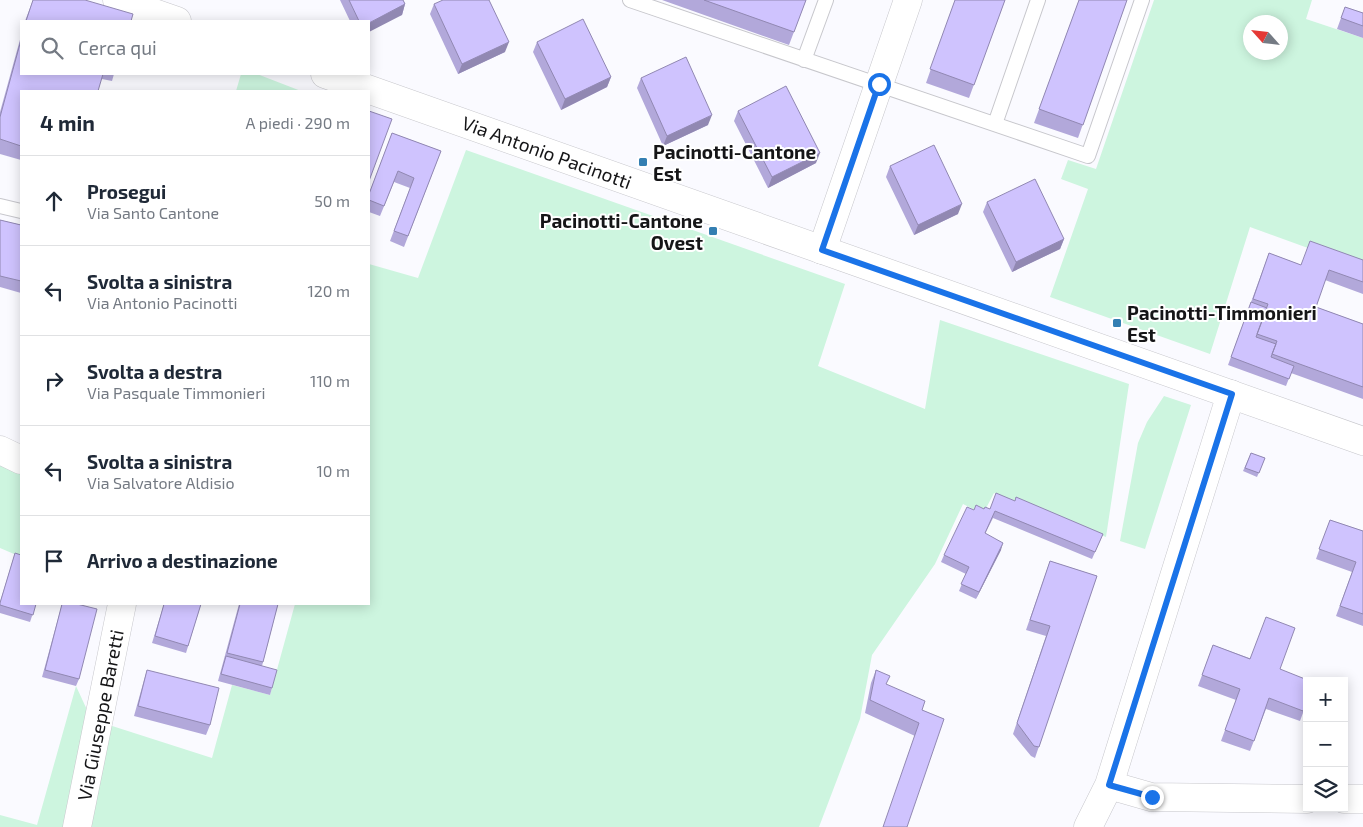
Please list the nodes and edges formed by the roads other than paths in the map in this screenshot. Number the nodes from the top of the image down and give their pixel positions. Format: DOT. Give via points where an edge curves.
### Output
graph roads {
  1 [pos="117,0"];
  2 [pos="630,0"];
  3 [pos="826,0"];
  4 [pos="908,0"];
  5 [pos="1038,0"];
  6 [pos="1142,0"];
  7 [pos="174,20"];
  8 [pos="804,60"];
  9 [pos="328,75"];
  10 [pos="879,84"];
  11 [pos="995,124"];
  12 [pos="0,206"];
  13 [pos="20,211"];
  14 [pos="822,250"];
  15 [pos="1232,394"];
  16 [pos="1363,441"];
  17 [pos="0,450"];
  18 [pos="20,460"];
  19 [pos="122,605"];
  20 [pos="1109,785"];
  21 [pos="1303,799"];
  22 [pos="1348,799"];
  23 [pos="1363,800"];
  24 [pos="77,827"];
  25 [pos="1088,827"];
  1 -- 7 [label="street"];
  2 -- 8 [label="lane"];
  3 -- 8 [label="lane"];
  4 -- 10 [label="street"];
  5 -- 11 [label="lane"];
  6 -- 11 [label="lane" via="1088,156"];
  8 -- 10 [label="lane"];
  9 -- 14 [label="street, Via Antonio Pacinotti"];
  10 -- 11 [label="lane"];
  10 -- 14 [label="street"];
  12 -- 13 [label="lane"];
  14 -- 15 [label="street, Via Antonio Pacinotti"];
  15 -- 16 [label="street, Via Antonio Pacinotti"];
  15 -- 20 [label="street"];
  17 -- 18 [label="street"];
  19 -- 24 [label="street, Via Giuseppe Baretti"];
  20 -- 21 [label="street" via="1152,797"];
  20 -- 25 [label="street"];
  22 -- 23 [label="street"];
}
